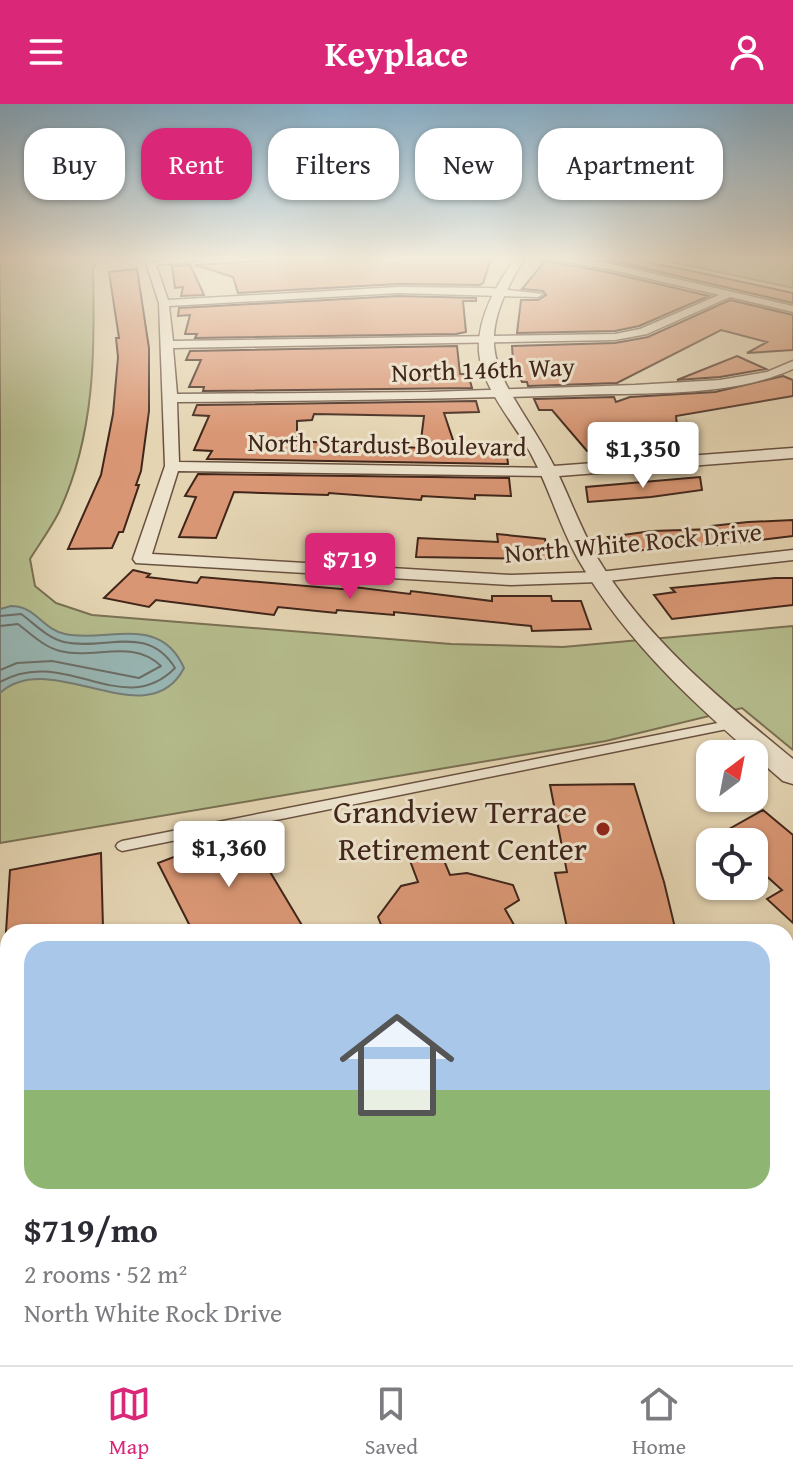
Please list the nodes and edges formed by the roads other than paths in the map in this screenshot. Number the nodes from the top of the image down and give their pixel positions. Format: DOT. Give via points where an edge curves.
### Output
graph roads {
  1 [pos="165,316"];
  2 [pos="494,316"];
  3 [pos="683,316"];
  4 [pos="488,340"];
  5 [pos="168,345"];
  6 [pos="793,365"];
  7 [pos="503,394"];
  8 [pos="171,398"];
  9 [pos="793,453"];
  10 [pos="172,466"];
  11 [pos="547,472"];
  12 [pos="793,555"];
  13 [pos="599,577"];
  14 [pos="733,724"];
  15 [pos="793,774"];
  16 [pos="122,846"];
  1 -- 5 [label="street"];
  2 -- 4 [label="street"];
  3 -- 4 [label="street" via="629,335"];
  4 -- 5 [label="street"];
  4 -- 7 [label="street" via="492,374"];
  5 -- 8 [label="street"];
  6 -- 7 [label="street, North 146th Way" via="720,384"];
  7 -- 8 [label="street, North 146th Way"];
  7 -- 11 [label="street"];
  8 -- 10 [label="street"];
  9 -- 11 [label="street, North Stardust Boulevard"];
  10 -- 11 [label="street, North Stardust Boulevard"];
  10 -- 13 [label="street, North White Rock Drive" via="142,559 511,580"];
  11 -- 13 [label="street"];
  12 -- 13 [label="street, North White Rock Drive"];
  13 -- 14 [label="street" via="637,632"];
  14 -- 15 [label="street"];
  14 -- 16 [label="lane"];
}
